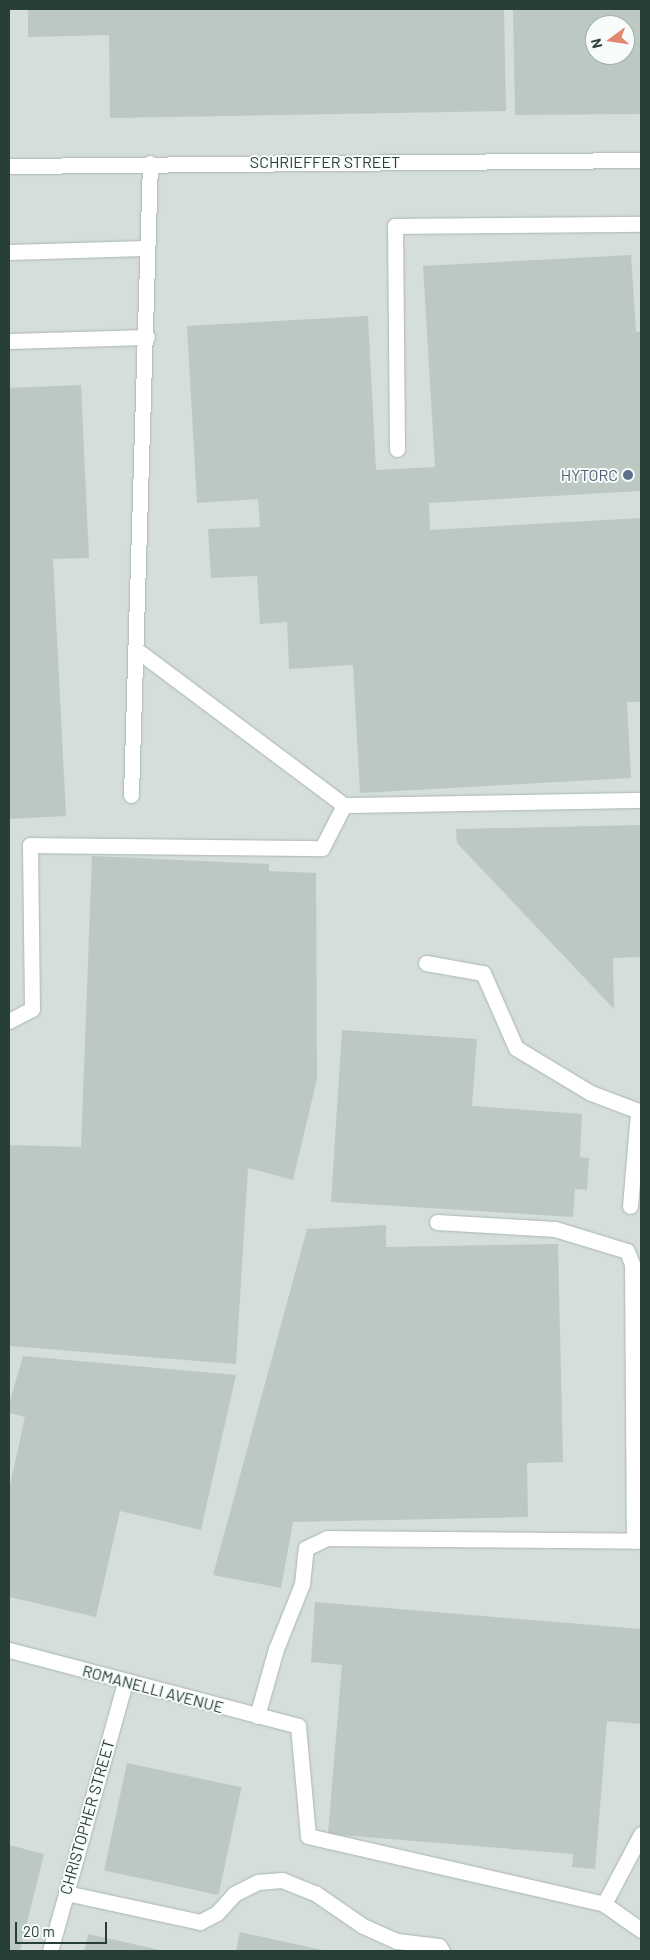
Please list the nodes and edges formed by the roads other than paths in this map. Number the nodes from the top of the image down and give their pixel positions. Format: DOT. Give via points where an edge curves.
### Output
graph roads {
  1 [pos="641,160"];
  2 [pos="150,163"];
  3 [pos="9,166"];
  4 [pos="641,224"];
  5 [pos="145,248"];
  6 [pos="9,252"];
  7 [pos="147,337"];
  8 [pos="9,341"];
  9 [pos="397,449"];
  10 [pos="138,651"];
  11 [pos="131,794"];
  12 [pos="641,800"];
  13 [pos="344,804"];
  14 [pos="426,964"];
  15 [pos="9,1021"];
  16 [pos="640,1112"];
  17 [pos="630,1206"];
  18 [pos="437,1222"];
  19 [pos="638,1541"];
  20 [pos="9,1650"];
  21 [pos="125,1682"];
  22 [pos="257,1716"];
  23 [pos="641,1834"];
  24 [pos="66,1893"];
  25 [pos="604,1904"];
  26 [pos="641,1930"];
  27 [pos="50,1951"];
  28 [pos="442,1951"];
  1 -- 2 [label="street, SCHRIEFFER STREET"];
  2 -- 3 [label="street, SCHRIEFFER STREET"];
  2 -- 5 [label="street"];
  4 -- 9 [label="street" via="394,226"];
  5 -- 6 [label="street"];
  5 -- 7 [label="street"];
  7 -- 8 [label="street"];
  7 -- 10 [label="street"];
  10 -- 11 [label="street"];
  10 -- 13 [label="street"];
  12 -- 13 [label="street"];
  13 -- 15 [label="street" via="322,848 30,844 32,1009"];
  14 -- 16 [label="street" via="483,973 516,1048 591,1093"];
  16 -- 17 [label="street"];
  18 -- 19 [label="street" via="554,1229 627,1251 632,1264"];
  19 -- 22 [label="street" via="379,1536 320,1541 306,1548 302,1584 276,1649"];
  20 -- 21 [label="street, ROMANELLI AVENUE"];
  21 -- 22 [label="street, ROMANELLI AVENUE"];
  21 -- 24 [label="street, CHRISTOPHER STREET"];
  22 -- 25 [label="street, ROMANELLI AVENUE" via="298,1726 308,1836"];
  23 -- 25 [label="street"];
  24 -- 27 [label="street, CHRISTOPHER STREET"];
  24 -- 28 [label="street" via="200,1922 217,1913 234,1894 258,1882 282,1880 315,1893 363,1926 397,1941 439,1946"];
  25 -- 26 [label="street"];
}
